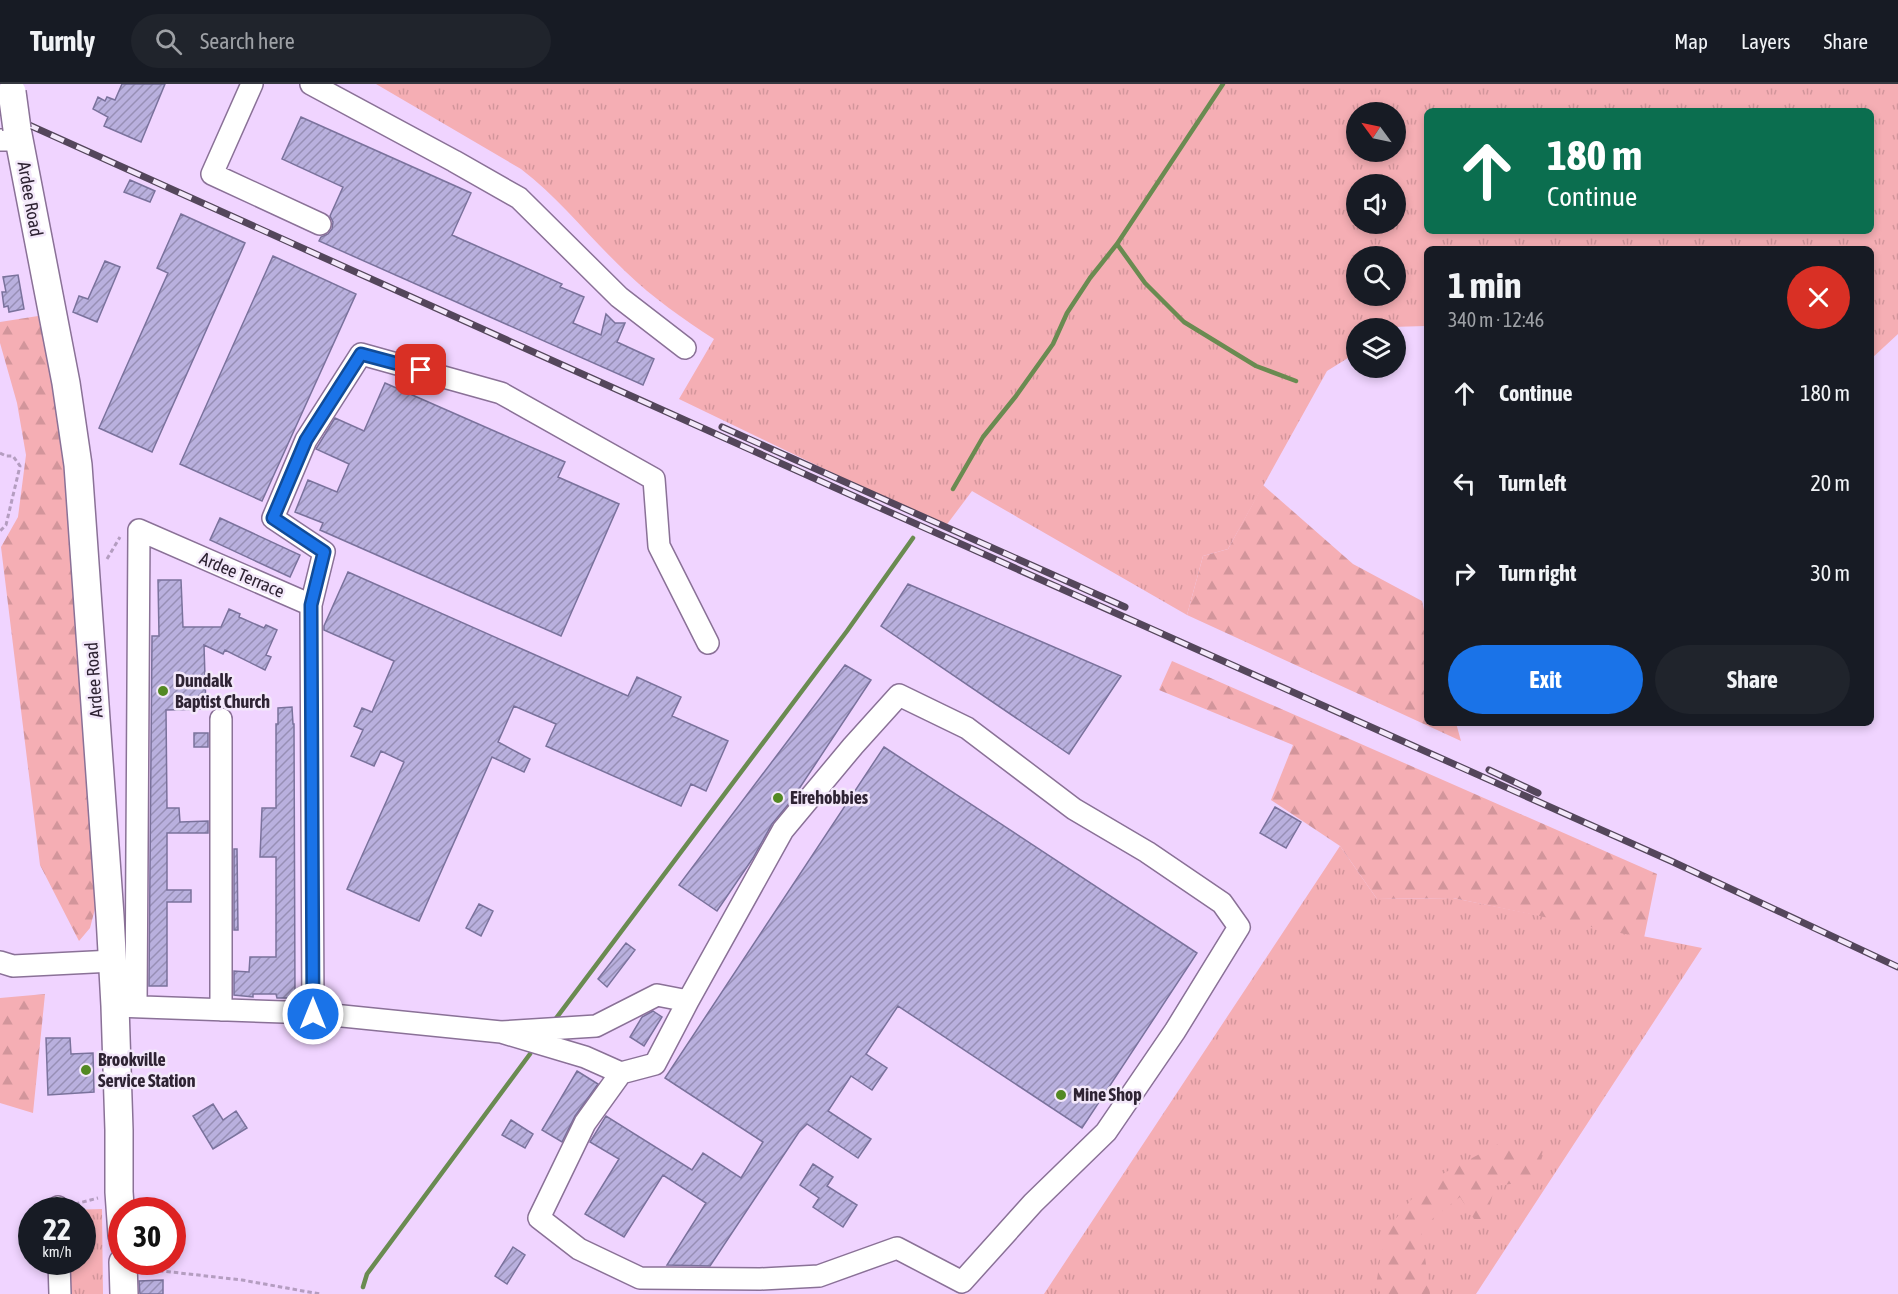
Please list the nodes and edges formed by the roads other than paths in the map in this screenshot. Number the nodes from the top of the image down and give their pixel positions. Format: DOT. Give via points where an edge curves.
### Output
graph roads {
  1 [pos="252,84"];
  2 [pos="311,84"];
  3 [pos="11,88"];
  4 [pos="12,136"];
  5 [pos="320,224"];
  6 [pos="685,348"];
  7 [pos="311,605"];
  8 [pos="708,643"];
  9 [pos="221,719"];
  10 [pos="123,913"];
  11 [pos="113,961"];
  12 [pos="0,962"];
  13 [pos="688,1000"];
  14 [pos="125,1006"];
  15 [pos="221,1010"];
  16 [pos="313,1014"];
  17 [pos="501,1032"];
  18 [pos="621,1073"];
  19 [pos="120,1197"];
  20 [pos="59,1275"];
  21 [pos="123,1275"];
  22 [pos="60,1294"];
  23 [pos="124,1294"];
  1 -- 5 [label="street" via="212,174"];
  2 -- 6 [label="street" via="519,198 619,297"];
  3 -- 4 [label="main road, Ardee Road, bridge"];
  4 -- 10 [label="main road, Ardee Road" via="66,383 78,465"];
  7 -- 8 [label="street" via="324,552 273,518 306,440 361,354 501,393 654,479 659,546"];
  7 -- 10 [label="street, Ardee Terrace" via="138,530"];
  7 -- 16 [label="street"];
  9 -- 15 [label="street"];
  10 -- 11 [label="main road, Ardee Road"];
  10 -- 14 [label="street"];
  11 -- 12 [label="street" via="13,966"];
  11 -- 14 [label="main road, Ardee Road"];
  13 -- 17 [label="street" via="657,995 596,1026"];
  13 -- 18 [label="street" via="655,1064"];
  13 -- 18 [label="street" via="783,830 899,695 967,728 1074,808 1222,903 1239,927 1106,1132 1033,1203 962,1282 897,1248 819,1276 760,1279 640,1278 579,1249 539,1218 585,1123"];
  14 -- 15 [label="street"];
  14 -- 19 [label="main road, Ardee Road"];
  15 -- 16 [label="street"];
  16 -- 17 [label="street"];
  17 -- 18 [label="street" via="585,1057"];
  20 -- 22 [label="street"];
  21 -- 23 [label="main road"];
}
